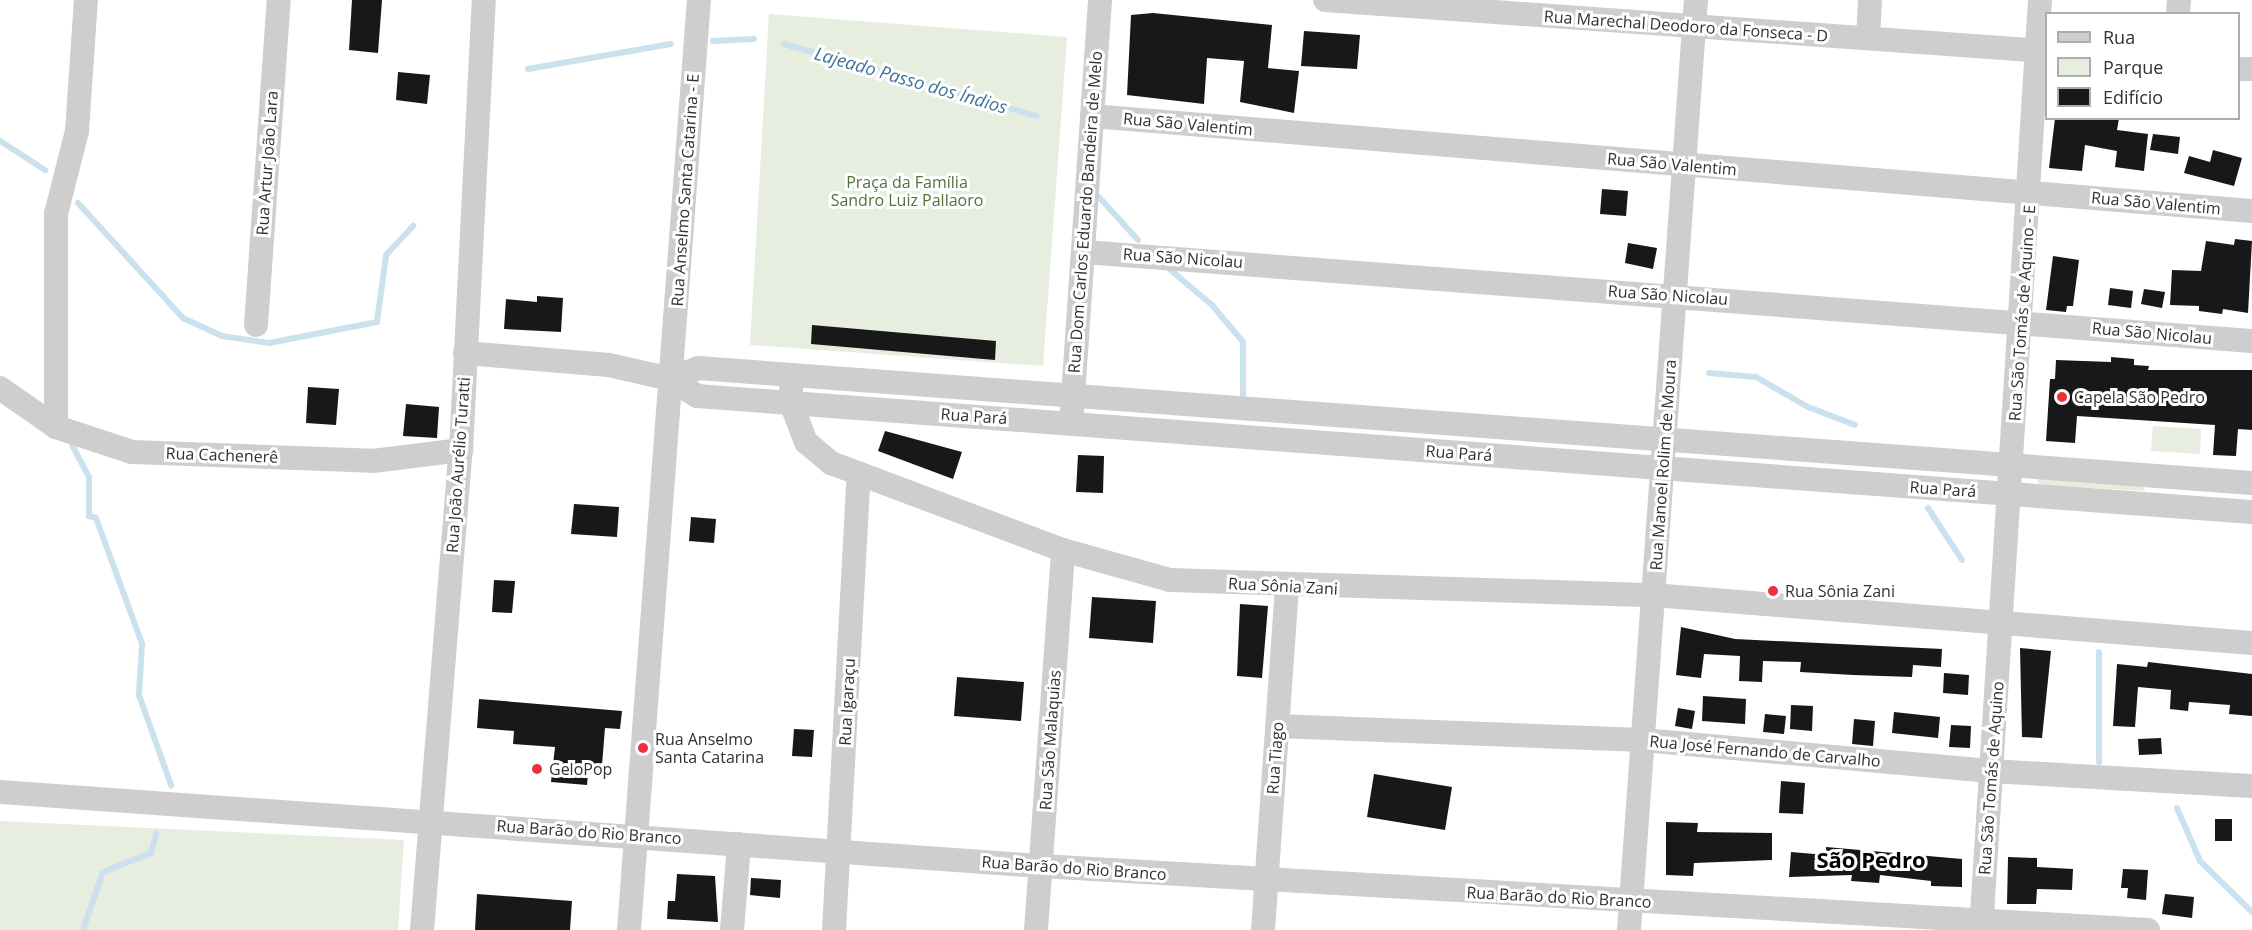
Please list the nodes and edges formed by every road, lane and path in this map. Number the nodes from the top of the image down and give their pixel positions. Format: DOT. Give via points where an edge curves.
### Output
graph roads {
  1 [pos="86,0"];
  2 [pos="279,0"];
  3 [pos="484,0"];
  4 [pos="699,0"];
  5 [pos="1100,0"];
  6 [pos="1325,0"];
  7 [pos="1696,0"];
  8 [pos="1870,0"];
  9 [pos="2040,0"];
  10 [pos="1499,6"];
  11 [pos="1694,26"];
  12 [pos="1868,38"];
  13 [pos="2042,51"];
  14 [pos="1092,116"];
  15 [pos="1684,165"];
  16 [pos="2030,193"];
  17 [pos="2252,211"];
  18 [pos="1084,252"];
  19 [pos="1676,296"];
  20 [pos="2022,322"];
  21 [pos="255,326"];
  22 [pos="2252,341"];
  23 [pos="465,352"];
  24 [pos="792,375"];
  25 [pos="670,379"];
  26 [pos="0,388"];
  27 [pos="1073,396"];
  28 [pos="791,403"];
  29 [pos="1071,424"];
  30 [pos="56,427"];
  31 [pos="1665,440"];
  32 [pos="461,450"];
  33 [pos="2012,466"];
  34 [pos="1663,468"];
  35 [pos="859,474"];
  36 [pos="2168,477"];
  37 [pos="2252,483"];
  38 [pos="2010,494"];
  39 [pos="2167,506"];
  40 [pos="2252,512"];
  41 [pos="1063,550"];
  42 [pos="1287,587"];
  43 [pos="1653,595"];
  44 [pos="2001,625"];
  45 [pos="2252,643"];
  46 [pos="1278,726"];
  47 [pos="1643,740"];
  48 [pos="1991,771"];
  49 [pos="2252,786"];
  50 [pos="0,792"];
  51 [pos="431,820"];
  52 [pos="636,835"];
  53 [pos="739,844"];
  54 [pos="840,853"];
  55 [pos="1041,866"];
  56 [pos="1267,880"];
  57 [pos="1631,901"];
  58 [pos="1981,925"];
  59 [pos="422,930"];
  60 [pos="629,930"];
  61 [pos="732,930"];
  62 [pos="834,930"];
  63 [pos="1036,930"];
  64 [pos="1263,930"];
  65 [pos="1629,930"];
  66 [pos="2148,930"];
  1 -- 30 [label="street" via="77,131 56,214"];
  2 -- 21 [label="street, Rua Artur João Lara"];
  3 -- 23 [label="street, Rua João Aurélio Turatti"];
  4 -- 25 [label="street, Rua Anselmo Santa Catarina - E"];
  5 -- 14 [label="street, Rua Dom Carlos Eduardo Bandeira de Melo"];
  6 -- 10 [label="street, Rua Marechal Deodoro da Fonseca - D"];
  7 -- 11 [label="street, Rua Manoel Rolim de Moura"];
  8 -- 12 [label="street"];
  9 -- 13 [label="street, Rua São Tomás de Aquino - E"];
  10 -- 11 [label="street, Rua Marechal Deodoro da Fonseca - D"];
  11 -- 12 [label="street, Rua Marechal Deodoro da Fonseca - D"];
  11 -- 15 [label="street, Rua Manoel Rolim de Moura"];
  12 -- 13 [label="street, Rua Marechal Deodoro da Fonseca - D"];
  13 -- 16 [label="street, Rua São Tomás de Aquino - E"];
  14 -- 15 [label="street, Rua São Valentim"];
  14 -- 18 [label="street, Rua Dom Carlos Eduardo Bandeira de Melo"];
  15 -- 16 [label="street, Rua São Valentim"];
  15 -- 19 [label="street, Rua Manoel Rolim de Moura"];
  16 -- 17 [label="street, Rua São Valentim"];
  16 -- 20 [label="street, Rua São Tomás de Aquino - E"];
  18 -- 19 [label="street, Rua São Nicolau"];
  18 -- 27 [label="street, Rua Dom Carlos Eduardo Bandeira de Melo"];
  19 -- 20 [label="street, Rua São Nicolau"];
  19 -- 31 [label="street, Rua Manoel Rolim de Moura"];
  20 -- 22 [label="street, Rua São Nicolau"];
  20 -- 33 [label="street, Rua São Tomás de Aquino - E"];
  23 -- 25 [label="street, Rua Pará" via="609,365"];
  23 -- 32 [label="street, Rua João Aurélio Turatti"];
  24 -- 25 [label="street, Rua Pará" via="698,368"];
  24 -- 27 [label="street, Rua Pará"];
  24 -- 28 [label="street, Rua Sônia Zani"];
  25 -- 28 [label="street, Rua Pará" via="697,396"];
  25 -- 52 [label="street"];
  26 -- 30 [label="street, Rua Cachenerê"];
  27 -- 29 [label="street, Rua Dom Carlos Eduardo Bandeira de Melo"];
  27 -- 31 [label="street, Rua Pará"];
  28 -- 29 [label="street, Rua Pará"];
  28 -- 35 [label="street, Rua Sônia Zani" via="807,442 831,463"];
  29 -- 34 [label="street, Rua Pará"];
  30 -- 32 [label="street, Rua Cachenerê" via="132,452 373,460"];
  31 -- 33 [label="street, Rua Pará"];
  31 -- 34 [label="street, Rua Manoel Rolim de Moura"];
  32 -- 51 [label="street, Rua João Aurélio Turatti"];
  33 -- 36 [label="street, Rua Pará"];
  33 -- 38 [label="street, Rua São Tomás de Aquino - E"];
  34 -- 38 [label="street, Rua Pará"];
  34 -- 43 [label="street, Rua Manoel Rolim de Moura"];
  35 -- 41 [label="street, Rua Sônia Zani"];
  35 -- 54 [label="street, Rua Igaraçu"];
  36 -- 37 [label="street, Rua Pará"];
  36 -- 39 [label="street"];
  38 -- 39 [label="street, Rua Pará"];
  38 -- 44 [label="street, Rua São Tomás de Aquino - E"];
  39 -- 40 [label="street, Rua Pará"];
  41 -- 42 [label="street, Rua Sônia Zani" via="1170,580"];
  41 -- 55 [label="street, Rua São Malaquias"];
  42 -- 43 [label="street, Rua Sônia Zani"];
  42 -- 46 [label="street, Rua Tiago"];
  43 -- 44 [label="street, Rua Sônia Zani"];
  43 -- 47 [label="street, Rua Manoel Rolim de Moura"];
  44 -- 45 [label="street, Rua Sônia Zani"];
  44 -- 48 [label="street, Rua São Tomás de Aquino"];
  46 -- 47 [label="street, Rua José Fernando de Carvalho"];
  46 -- 56 [label="street, Rua Tiago"];
  47 -- 48 [label="street, Rua José Fernando de Carvalho"];
  47 -- 57 [label="street, Rua Manoel Rolim de Moura"];
  48 -- 49 [label="street, Rua José Fernando de Carvalho"];
  48 -- 58 [label="street, Rua São Tomás de Aquino"];
  50 -- 51 [label="street, Rua Barão do Rio Branco"];
  51 -- 52 [label="street, Rua Barão do Rio Branco"];
  51 -- 59 [label="street, Rua João Aurélio Turatti"];
  52 -- 53 [label="street, Rua Barão do Rio Branco"];
  52 -- 60 [label="street"];
  53 -- 54 [label="street, Rua Barão do Rio Branco"];
  53 -- 61 [label="street"];
  54 -- 55 [label="street, Rua Barão do Rio Branco"];
  54 -- 62 [label="street, Rua Igaraçu"];
  55 -- 56 [label="street, Rua Barão do Rio Branco"];
  55 -- 63 [label="street, Rua São Malaquias"];
  56 -- 57 [label="street, Rua Barão do Rio Branco"];
  56 -- 64 [label="street, Rua Tiago"];
  57 -- 58 [label="street, Rua Barão do Rio Branco"];
  57 -- 65 [label="street, Rua Manoel Rolim de Moura"];
  58 -- 66 [label="street, Rua Barão do Rio Branco"];
}
